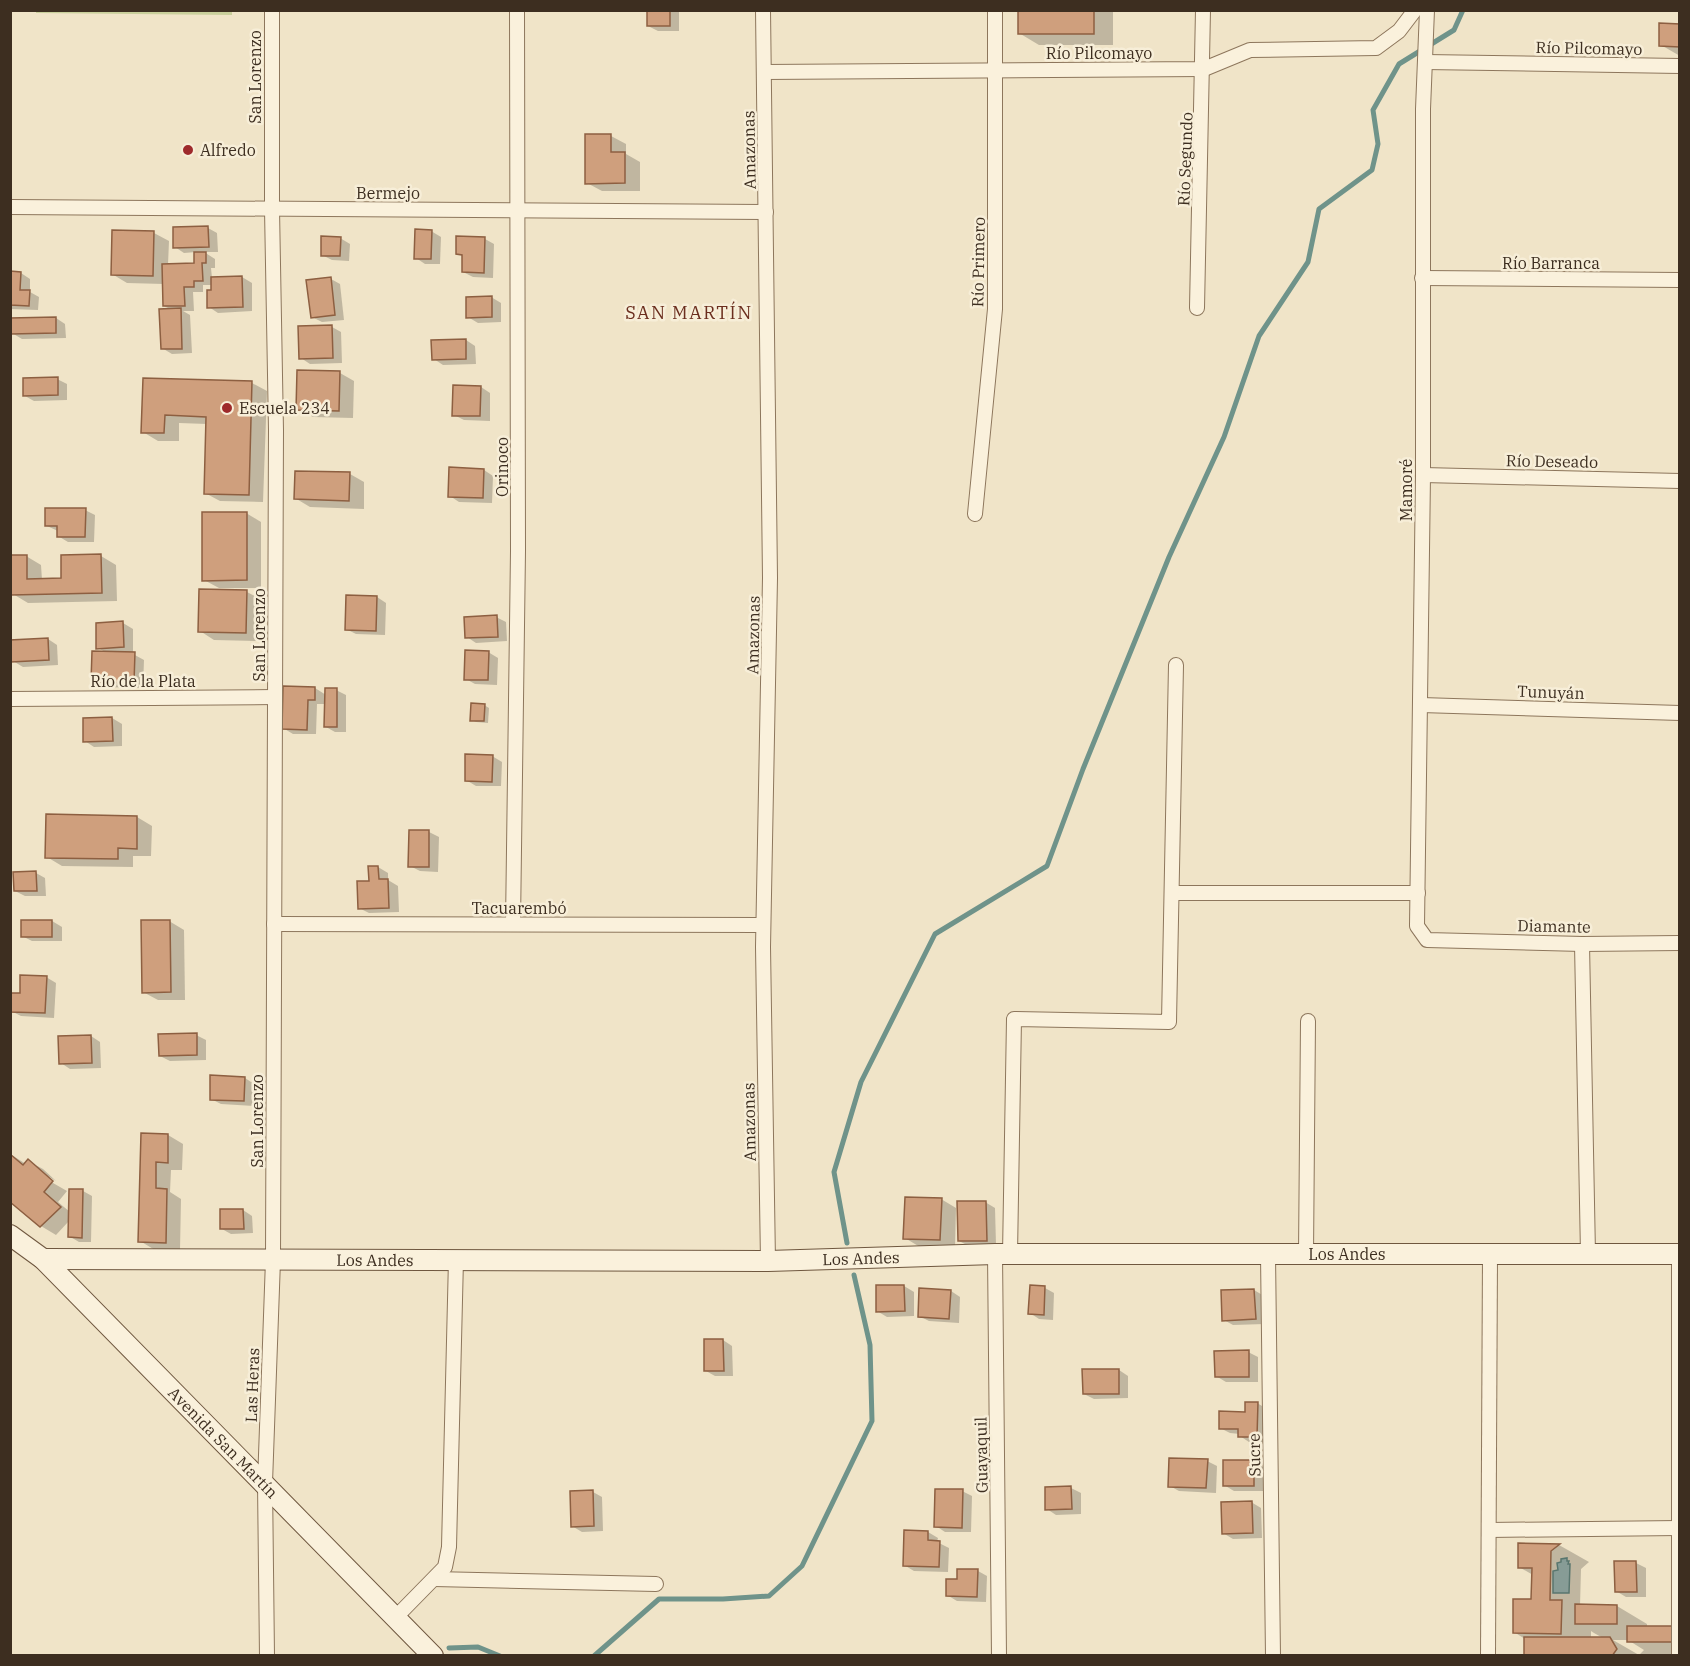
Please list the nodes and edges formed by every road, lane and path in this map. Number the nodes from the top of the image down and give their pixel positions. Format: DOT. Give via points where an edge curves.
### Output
graph roads {
  1 [pos="272,10"];
  2 [pos="517,10"];
  3 [pos="764,10"];
  4 [pos="996,10"];
  5 [pos="1203,10"];
  6 [pos="1415,10"];
  7 [pos="1426,10"];
  8 [pos="1425,62"];
  9 [pos="1680,66"];
  10 [pos="1204,69"];
  11 [pos="996,70"];
  12 [pos="764,72"];
  13 [pos="10,207"];
  14 [pos="272,209"];
  15 [pos="518,211"];
  16 [pos="766,212"];
  17 [pos="1422,278"];
  18 [pos="1680,280"];
  19 [pos="1197,308"];
  20 [pos="1423,475"];
  21 [pos="1680,481"];
  22 [pos="975,514"];
  23 [pos="1176,664"];
  24 [pos="275,697"];
  25 [pos="10,699"];
  26 [pos="1421,705"];
  27 [pos="1680,713"];
  28 [pos="1172,893"];
  29 [pos="1418,893"];
  30 [pos="274,924"];
  31 [pos="513,924"];
  32 [pos="763,925"];
  33 [pos="1427,940"];
  34 [pos="1680,943"];
  35 [pos="1582,944"];
  36 [pos="1308,1021"];
  37 [pos="10,1235"];
  38 [pos="1002,1254"];
  39 [pos="1306,1254"];
  40 [pos="1588,1254"];
  41 [pos="1679,1254"];
  42 [pos="1269,1255"];
  43 [pos="1490,1255"];
  44 [pos="43,1259"];
  45 [pos="456,1259"];
  46 [pos="273,1260"];
  47 [pos="768,1261"];
  48 [pos="265,1484"];
  49 [pos="1680,1528"];
  50 [pos="1489,1530"];
  51 [pos="434,1579"];
  52 [pos="656,1584"];
  53 [pos="396,1617"];
  54 [pos="267,1656"];
  55 [pos="433,1656"];
  56 [pos="999,1656"];
  57 [pos="1273,1656"];
  58 [pos="1488,1656"];
  59 [pos="1679,1656"];
  1 -- 14 [label="street, San Lorenzo"];
  2 -- 15 [label="street, Orinoco"];
  3 -- 12 [label="street, Amazonas"];
  4 -- 11 [label="street, Río Primero"];
  5 -- 10 [label="street, Río Segundo"];
  6 -- 10 [label="street, Río Pilcomayo" via="1399,31 1376,48 1250,50"];
  7 -- 8 [label="street, Mamoré"];
  8 -- 9 [label="street, Río Pilcomayo"];
  8 -- 17 [label="street, Mamoré"];
  10 -- 11 [label="street, Río Pilcomayo"];
  10 -- 19 [label="street, Río Segundo"];
  11 -- 12 [label="street, Río Pilcomayo"];
  11 -- 22 [label="street, Río Primero" via="995,309"];
  12 -- 16 [label="street, Amazonas"];
  13 -- 14 [label="street, Bermejo"];
  14 -- 15 [label="street, Bermejo"];
  14 -- 24 [label="street, San Lorenzo"];
  15 -- 16 [label="street, Bermejo"];
  15 -- 31 [label="street, Orinoco"];
  16 -- 32 [label="street, Amazonas" via="770,578"];
  17 -- 18 [label="street, Río Barranca"];
  17 -- 20 [label="street, Mamoré"];
  20 -- 21 [label="street, Río Deseado"];
  20 -- 26 [label="street, Mamoré"];
  23 -- 28 [label="street"];
  24 -- 25 [label="street, Río de la Plata"];
  24 -- 30 [label="street, San Lorenzo"];
  26 -- 27 [label="street, Tunuyán"];
  26 -- 29 [label="street, Mamoré"];
  28 -- 29 [label="street"];
  28 -- 38 [label="street, Guayaquil" via="1169,1022 1014,1019"];
  29 -- 33 [label="street, Mamoré" via="1417,926"];
  30 -- 31 [label="street, Tacuarembó"];
  30 -- 46 [label="street, San Lorenzo"];
  31 -- 32 [label="street, Tacuarembó"];
  32 -- 47 [label="street, Amazonas"];
  33 -- 35 [label="street, Diamante"];
  34 -- 35 [label="street, Diamante"];
  35 -- 40 [label="street"];
  36 -- 39 [label="street"];
  37 -- 44 [label="main road, Avenida San Martín"];
  38 -- 42 [label="main road, Los Andes"];
  38 -- 47 [label="main road, Los Andes"];
  38 -- 56 [label="street, Guayaquil"];
  39 -- 42 [label="main road, Los Andes"];
  39 -- 43 [label="main road, Los Andes"];
  40 -- 41 [label="main road, Los Andes"];
  40 -- 43 [label="main road, Los Andes"];
  41 -- 49 [label="street"];
  42 -- 57 [label="street, Sucre"];
  43 -- 50 [label="street"];
  44 -- 46 [label="main road, Los Andes"];
  44 -- 48 [label="main road, Avenida San Martín"];
  45 -- 46 [label="main road, Los Andes"];
  45 -- 47 [label="main road, Los Andes"];
  45 -- 51 [label="street" via="449,1547 445,1567"];
  46 -- 48 [label="street, Las Heras"];
  48 -- 53 [label="main road, Avenida San Martín"];
  48 -- 54 [label="street, Las Heras"];
  49 -- 50 [label="street"];
  49 -- 59 [label="street"];
  50 -- 58 [label="street"];
  51 -- 52 [label="street"];
  51 -- 53 [label="street"];
  53 -- 55 [label="main road, Avenida San Martín"];
}
